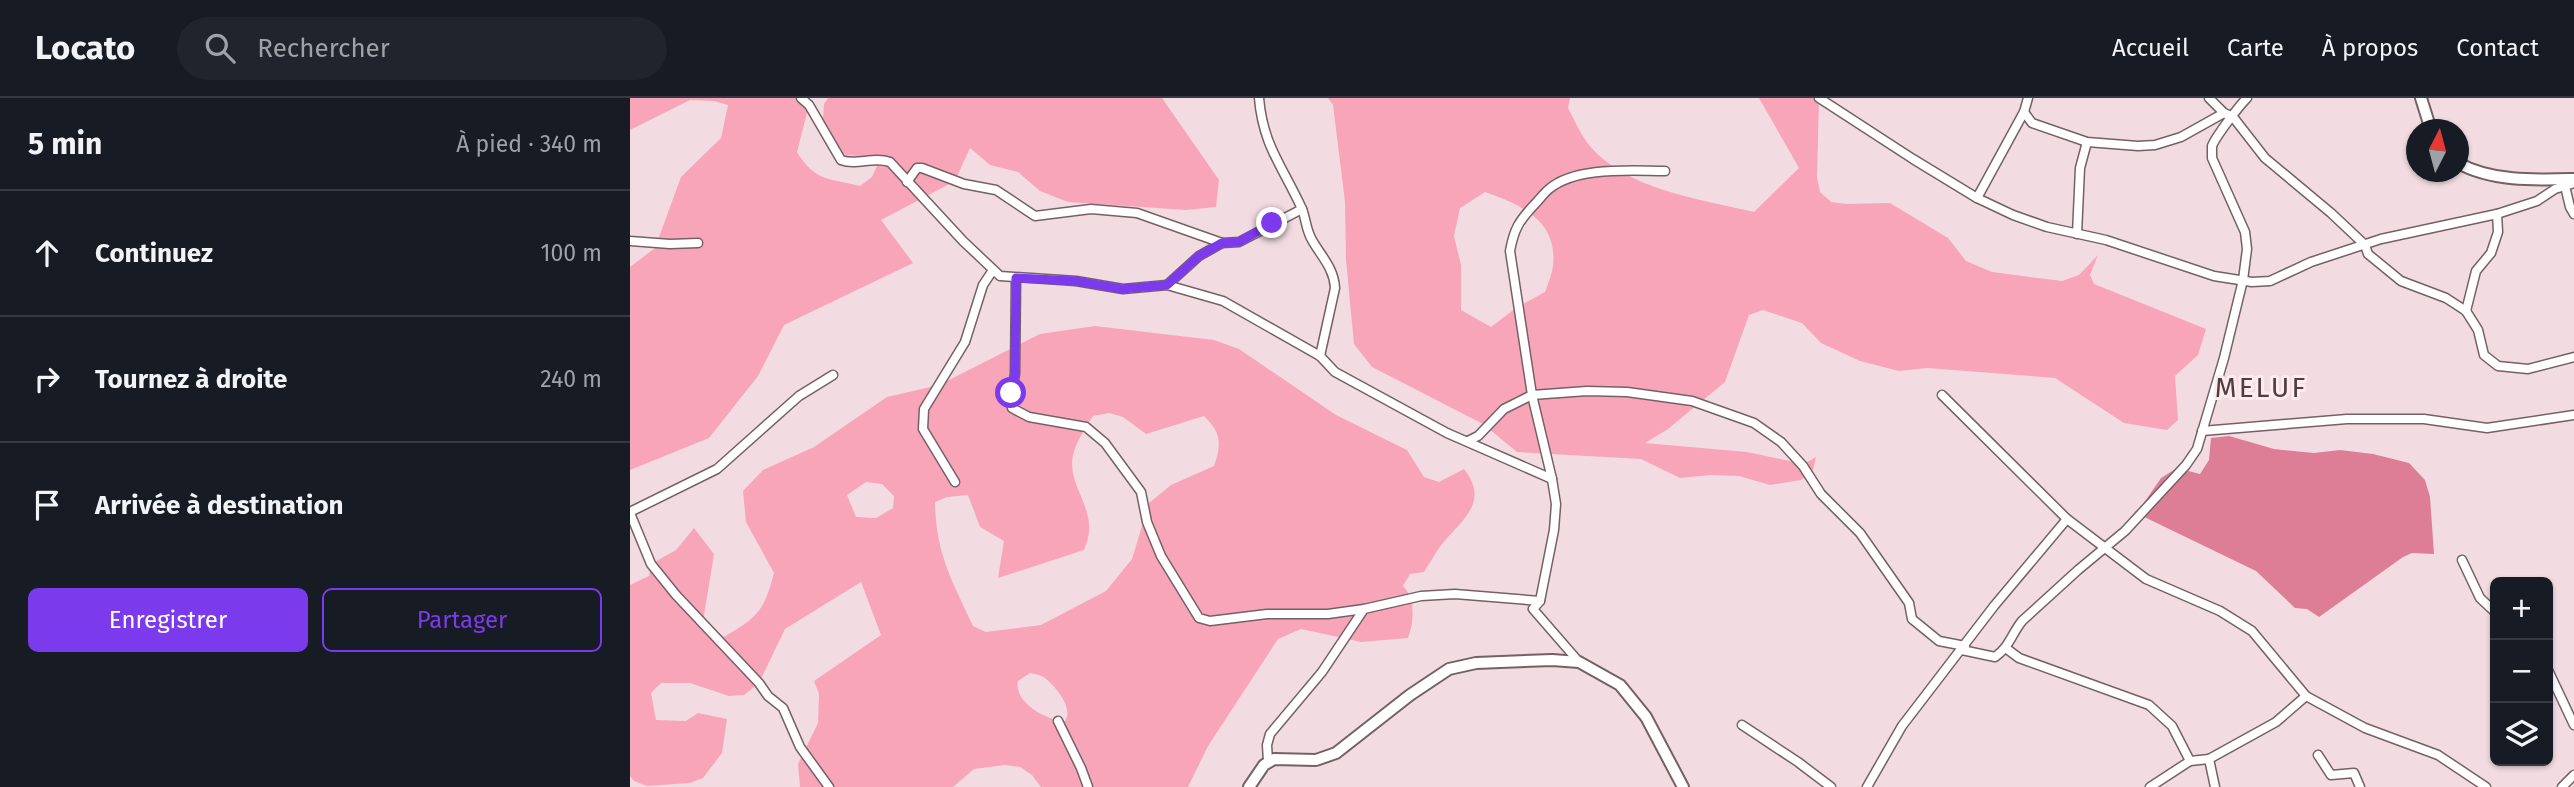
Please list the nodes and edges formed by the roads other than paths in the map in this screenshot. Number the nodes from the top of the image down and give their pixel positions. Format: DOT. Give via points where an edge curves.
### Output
graph roads {
  1 [pos="800,98"];
  2 [pos="1259,98"];
  3 [pos="1819,98"];
  4 [pos="2028,98"];
  5 [pos="2209,98"];
  6 [pos="2246,98"];
  7 [pos="2421,98"];
  8 [pos="2024,112"];
  9 [pos="2224,113"];
  10 [pos="2233,117"];
  11 [pos="2428,119"];
  12 [pos="2087,142"];
  13 [pos="2469,168"];
  14 [pos="1665,171"];
  15 [pos="907,182"];
  16 [pos="2571,182"];
  17 [pos="1977,198"];
  18 [pos="1301,209"];
  19 [pos="2497,214"];
  20 [pos="2574,214"];
  21 [pos="2077,234"];
  22 [pos="630,241"];
  23 [pos="698,243"];
  24 [pos="1222,243"];
  25 [pos="2365,245"];
  26 [pos="993,270"];
  27 [pos="1016,278"];
  28 [pos="2243,280"];
  29 [pos="1167,285"];
  30 [pos="2466,311"];
  31 [pos="1320,356"];
  32 [pos="2574,357"];
  33 [pos="833,374"];
  34 [pos="1942,395"];
  35 [pos="1532,396"];
  36 [pos="2574,415"];
  37 [pos="2202,432"];
  38 [pos="1468,441"];
  39 [pos="1552,479"];
  40 [pos="956,482"];
  41 [pos="630,512"];
  42 [pos="2067,519"];
  43 [pos="2105,548"];
  44 [pos="2462,560"];
  45 [pos="1540,601"];
  46 [pos="2490,607"];
  47 [pos="1364,609"];
  48 [pos="1963,648"];
  49 [pos="2007,649"];
  50 [pos="1579,662"];
  51 [pos="2553,681"];
  52 [pos="2306,696"];
  53 [pos="1058,721"];
  54 [pos="1742,725"];
  55 [pos="2574,725"];
  56 [pos="2319,755"];
  57 [pos="2209,759"];
  58 [pos="1268,761"];
  59 [pos="2190,761"];
  60 [pos="2574,775"];
  61 [pos="829,787"];
  62 [pos="1088,787"];
  63 [pos="1249,787"];
  64 [pos="1683,787"];
  65 [pos="1831,787"];
  66 [pos="1867,787"];
  67 [pos="2150,787"];
  68 [pos="2216,787"];
  69 [pos="2360,787"];
  70 [pos="2486,787"];
  71 [pos="2562,787"];
  1 -- 15 [label="street" via="809,105 841,160 850,164 881,158"];
  2 -- 18 [label="street" via="1267,141"];
  3 -- 17 [label="street"];
  4 -- 8 [label="street"];
  5 -- 9 [label="street"];
  6 -- 10 [label="street"];
  7 -- 11 [label="street"];
  8 -- 12 [label="street" via="2032,124"];
  8 -- 17 [label="street"];
  9 -- 10 [label="street"];
  9 -- 12 [label="street" via="2181,137 2155,145"];
  10 -- 25 [label="street" via="2265,158"];
  10 -- 28 [label="street" via="2212,147 2212,158 2245,232"];
  12 -- 21 [label="street" via="2080,168"];
  13 -- 16 [label="street" via="2508,177"];
  14 -- 35 [label="street" via="1603,172 1564,180 1550,188 1514,230 1511,265"];
  15 -- 24 [label="street" via="922,168 996,190 1035,216 1091,209 1137,213"];
  15 -- 26 [label="street"];
  16 -- 19 [label="street" via="2537,201"];
  16 -- 20 [label="street"];
  17 -- 21 [label="street" via="2024,219"];
  18 -- 24 [label="street" via="1239,242"];
  18 -- 31 [label="street" via="1310,237 1334,277"];
  19 -- 25 [label="street"];
  19 -- 30 [label="street" via="2498,232 2491,253 2476,271"];
  21 -- 28 [label="street" via="2214,276"];
  22 -- 23 [label="street"];
  24 -- 29 [label="street" via="1188,264"];
  25 -- 28 [label="street" via="2270,281"];
  25 -- 30 [label="street" via="2368,254 2401,281"];
  26 -- 27 [label="street"];
  26 -- 40 [label="street" via="983,285 965,342 922,419 923,429"];
  27 -- 29 [label="street" via="1122,289"];
  27 -- 47 [label="street" via="1012,408 1029,417 1086,427 1105,443 1141,492 1147,523 1161,556 1199,618 1210,621"];
  28 -- 37 [label="street"];
  29 -- 31 [label="street" via="1223,301"];
  30 -- 32 [label="street" via="2478,330 2484,355 2498,366 2528,369"];
  31 -- 38 [label="street" via="1335,372"];
  33 -- 41 [label="street" via="799,396 717,469"];
  34 -- 42 [label="street"];
  35 -- 38 [label="street" via="1504,409"];
  35 -- 39 [label="street"];
  35 -- 48 [label="street" via="1587,391 1666,396 1754,423 1781,442 1821,494 1860,533 1909,603 1912,619 1939,641"];
  36 -- 37 [label="street" via="2487,428 2424,419 2359,419"];
  37 -- 43 [label="street" via="2186,465"];
  38 -- 39 [label="street"];
  39 -- 45 [label="street" via="1555,522"];
  41 -- 61 [label="street" via="652,564 783,708 800,747"];
  42 -- 43 [label="street"];
  42 -- 48 [label="street"];
  43 -- 49 [label="street" via="2029,614"];
  43 -- 52 [label="street" via="2146,579 2220,611 2252,631"];
  44 -- 46 [label="street"];
  45 -- 47 [label="street" via="1455,594 1421,596"];
  45 -- 50 [label="street" via="1533,609"];
  47 -- 58 [label="street" via="1322,672 1270,734"];
  48 -- 49 [label="street" via="1995,657"];
  48 -- 66 [label="street" via="1902,726"];
  49 -- 59 [label="street" via="2019,658 2150,705 2172,726"];
  50 -- 58 [label="street" via="1515,660 1461,665 1437,676 1336,753 1316,760"];
  50 -- 64 [label="street" via="1631,696"];
  51 -- 55 [label="street"];
  52 -- 57 [label="street" via="2276,722"];
  52 -- 70 [label="street" via="2365,728 2438,755"];
  53 -- 62 [label="street"];
  54 -- 65 [label="street"];
  56 -- 69 [label="street" via="2329,773 2354,773"];
  57 -- 59 [label="street"];
  57 -- 68 [label="street"];
  58 -- 63 [label="street"];
  59 -- 67 [label="street"];
  60 -- 71 [label="street"];
}
